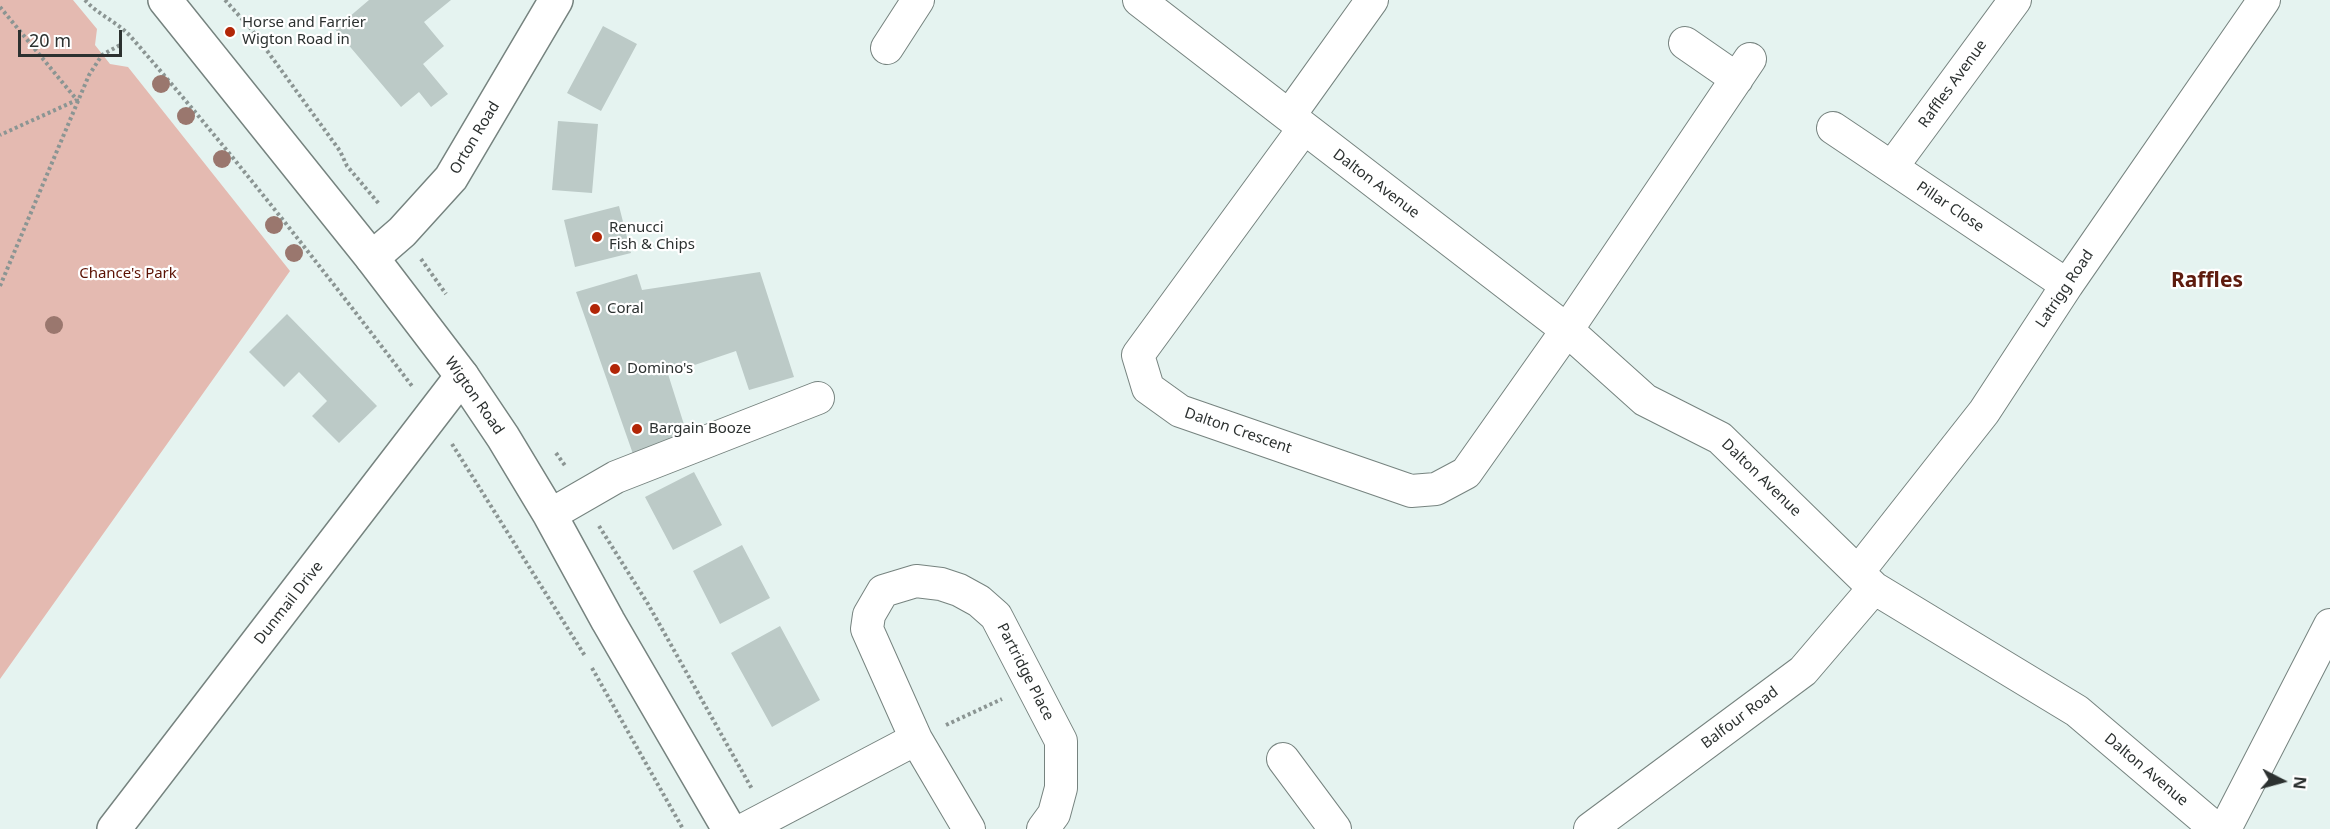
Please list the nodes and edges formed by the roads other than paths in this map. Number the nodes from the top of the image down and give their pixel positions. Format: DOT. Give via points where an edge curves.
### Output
graph roads {
  1 [pos="165,0"];
  2 [pos="556,0"];
  3 [pos="918,0"];
  4 [pos="1139,0"];
  5 [pos="1372,0"];
  6 [pos="2015,0"];
  7 [pos="2264,0"];
  8 [pos="1685,43"];
  9 [pos="887,48"];
  10 [pos="1296,122"];
  11 [pos="1833,128"];
  12 [pos="1892,167"];
  13 [pos="372,258"];
  14 [pos="2067,285"];
  15 [pos="1567,330"];
  16 [pos="462,376"];
  17 [pos="818,398"];
  18 [pos="550,515"];
  19 [pos="1866,580"];
  20 [pos="2330,625"];
  21 [pos="916,739"];
  22 [pos="1283,759"];
  23 [pos="114,829"];
  24 [pos="729,829"];
  25 [pos="745,829"];
  26 [pos="969,829"];
  27 [pos="1043,829"];
  28 [pos="1335,829"];
  29 [pos="1590,829"];
  30 [pos="2216,829"];
  31 [pos="2225,829"];
  1 -- 13 [label="main road, Wigton Road"];
  2 -- 13 [label="main road, Orton Road" via="451,178"];
  3 -- 9 [label="street"];
  4 -- 10 [label="street, Dalton Avenue"];
  5 -- 10 [label="street"];
  6 -- 12 [label="street, Raffles Avenue"];
  7 -- 14 [label="street, Latrigg Road"];
  8 -- 15 [label="street" via="1744,69"];
  10 -- 15 [label="street, Dalton Avenue"];
  10 -- 15 [label="street, Dalton Crescent" via="1138,355 1148,388 1180,411 1411,491 1437,489 1466,473"];
  11 -- 12 [label="street, Pillar Close"];
  12 -- 14 [label="street, Pillar Close"];
  13 -- 16 [label="main road, Wigton Road"];
  14 -- 19 [label="street, Latrigg Road"];
  15 -- 19 [label="street, Dalton Avenue" via="1645,400 1720,438"];
  16 -- 18 [label="main road, Wigton Road"];
  16 -- 23 [label="main road, Dunmail Drive"];
  17 -- 18 [label="street" via="616,477"];
  18 -- 24 [label="main road, Wigton Road"];
  19 -- 29 [label="street, Balfour Road" via="1803,671"];
  19 -- 30 [label="street, Dalton Avenue" via="2077,711"];
  20 -- 31 [label="street"];
  21 -- 25 [label="street"];
  21 -- 26 [label="street, Partridge Place"];
  21 -- 27 [label="street, Partridge Place" via="867,628 869,615 883,591 916,581 950,587 979,601 996,616 1032,684 1061,741 1061,788 1054,814"];
  22 -- 28 [label="street"];
}
